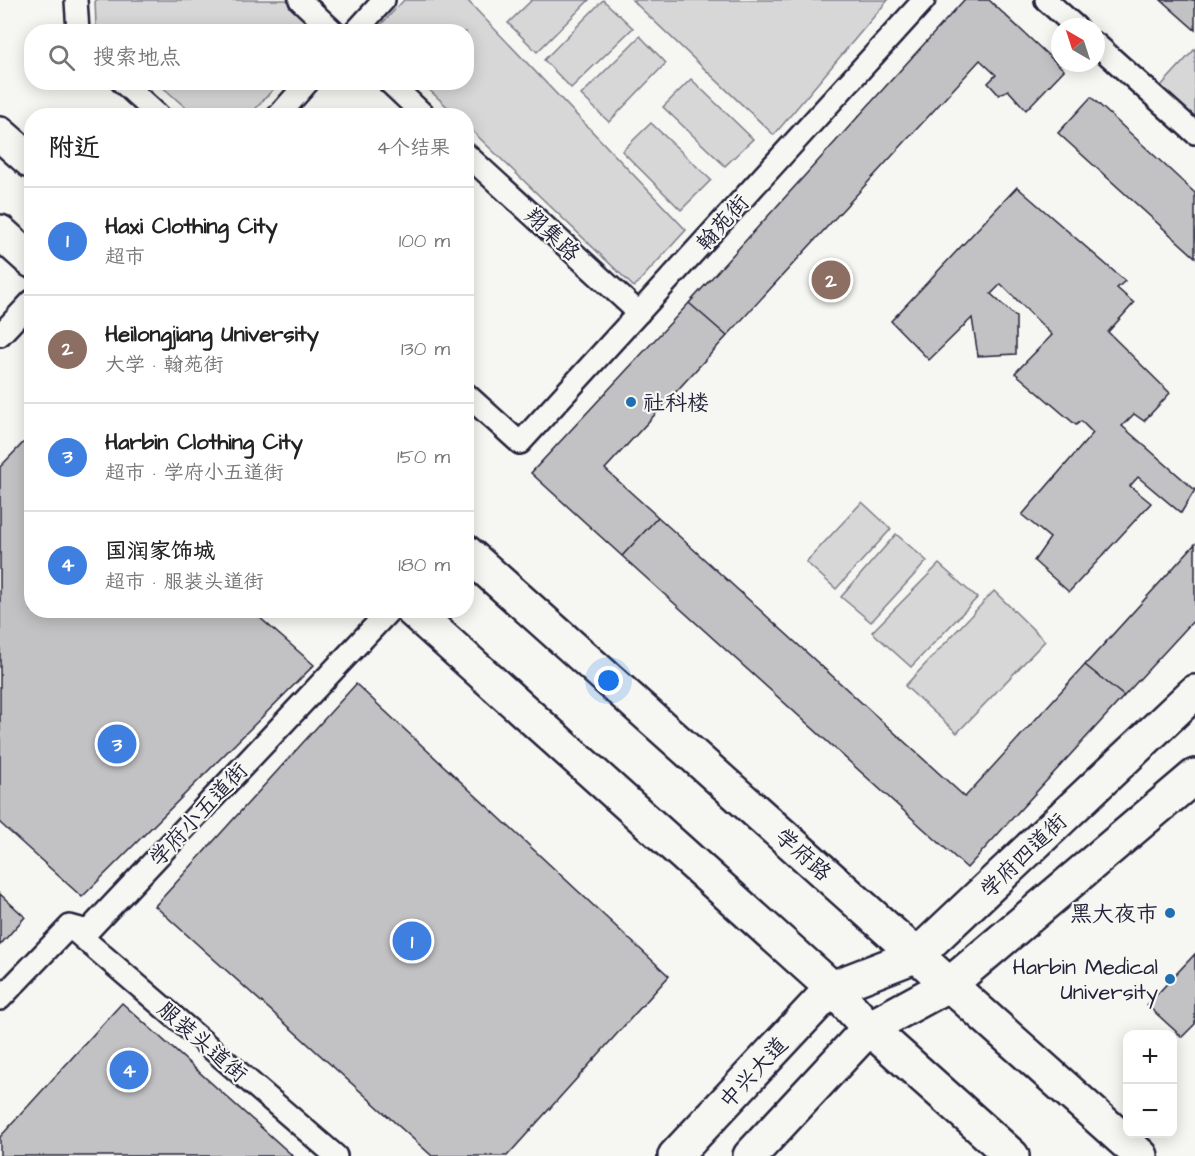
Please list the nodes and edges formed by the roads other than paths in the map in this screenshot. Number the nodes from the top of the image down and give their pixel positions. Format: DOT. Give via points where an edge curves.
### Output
graph roads {
  1 [pos="76,0"];
  2 [pos="300,0"];
  3 [pos="384,0"];
  4 [pos="924,0"];
  5 [pos="1046,0"];
  6 [pos="1066,18"];
  7 [pos="78,24"];
  8 [pos="326,24"];
  9 [pos="362,24"];
  10 [pos="1105,53"];
  11 [pos="131,90"];
  12 [pos="301,90"];
  13 [pos="397,90"];
  14 [pos="150,108"];
  15 [pos="285,108"];
  16 [pos="416,108"];
  17 [pos="1195,133"];
  18 [pos="0,134"];
  19 [pos="24,155"];
  20 [pos="474,161"];
  21 [pos="0,232"];
  22 [pos="24,254"];
  23 [pos="24,310"];
  24 [pos="639,313"];
  25 [pos="0,335"];
  26 [pos="474,401"];
  27 [pos="474,559"];
  28 [pos="382,618"];
  29 [pos="421,618"];
  30 [pos="1195,692"];
  31 [pos="1195,776"];
  32 [pos="70,927"];
  33 [pos="917,956"];
  34 [pos="950,984"];
  35 [pos="832,988"];
  36 [pos="0,999"];
  37 [pos="869,1028"];
  38 [pos="336,1156"];
  39 [pos="675,1156"];
  40 [pos="750,1156"];
  41 [pos="1012,1156"];
  42 [pos="1141,1156"];
  1 -- 7 [label="street"];
  2 -- 8 [label="street"];
  3 -- 9 [label="street"];
  4 -- 24 [label="street, 翰苑街"];
  5 -- 6 [label="street"];
  10 -- 17 [label="street"];
  11 -- 14 [label="street"];
  12 -- 15 [label="street"];
  13 -- 16 [label="street"];
  18 -- 19 [label="main road"];
  20 -- 24 [label="street, 翔集路"];
  21 -- 22 [label="main road"];
  23 -- 25 [label="street"];
  24 -- 26 [label="street, 翰苑街" via="520,443"];
  27 -- 33 [label="main road, 学府路"];
  28 -- 32 [label="street, 学府小五道街" via="88,931"];
  29 -- 35 [label="main road"];
  30 -- 33 [label="main road, 学府四道街"];
  31 -- 34 [label="main road"];
  32 -- 36 [label="street"];
  32 -- 38 [label="street, 服装头道街"];
  33 -- 34 [label="main road, 学府路"];
  33 -- 35 [label="main road, 学府四道街"];
  34 -- 37 [label="main road"];
  34 -- 42 [label="main road, 学府路"];
  35 -- 37 [label="main road"];
  35 -- 39 [label="main road, 中兴大道"];
  37 -- 40 [label="main road"];
  37 -- 41 [label="main road"];
}
